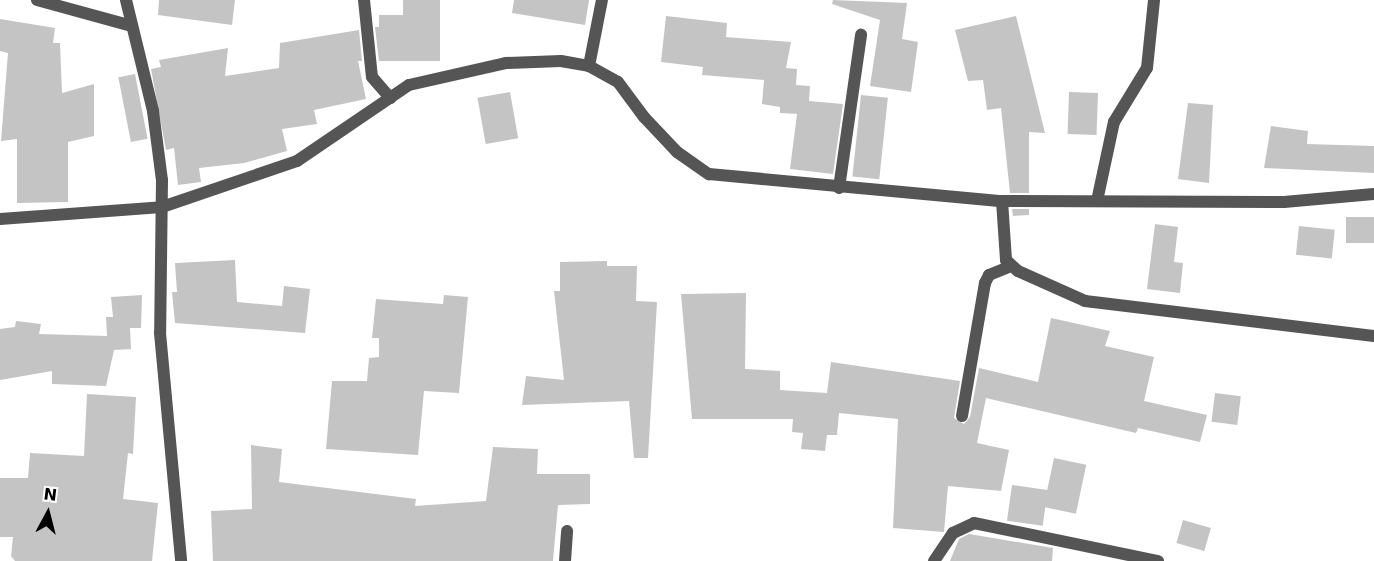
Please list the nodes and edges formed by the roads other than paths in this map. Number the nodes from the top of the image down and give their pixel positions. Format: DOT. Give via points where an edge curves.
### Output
graph roads {
  1 [pos="37,0"];
  2 [pos="126,0"];
  3 [pos="364,0"];
  4 [pos="602,0"];
  5 [pos="1154,0"];
  6 [pos="132,26"];
  7 [pos="861,35"];
  8 [pos="589,66"];
  9 [pos="390,98"];
  10 [pos="839,188"];
  11 [pos="1374,194"];
  12 [pos="1002,201"];
  13 [pos="1097,201"];
  14 [pos="162,207"];
  15 [pos="0,219"];
  16 [pos="1011,266"];
  17 [pos="1374,336"];
  18 [pos="962,416"];
  19 [pos="567,531"];
  20 [pos="181,561"];
  21 [pos="565,561"];
  22 [pos="934,561"];
  23 [pos="1158,561"];
  1 -- 6 [label="street"];
  2 -- 6 [label="street"];
  3 -- 9 [label="street" via="372,77"];
  4 -- 8 [label="street"];
  5 -- 13 [label="street" via="1147,68 1114,122"];
  6 -- 14 [label="street" via="153,111"];
  7 -- 10 [label="street"];
  8 -- 9 [label="street" via="561,61 458,70 409,85"];
  8 -- 10 [label="street" via="618,82 677,152 708,174"];
  9 -- 14 [label="street" via="297,161"];
  10 -- 12 [label="street"];
  11 -- 13 [label="street" via="1284,202"];
  12 -- 13 [label="street"];
  12 -- 16 [label="street" via="1006,260"];
  14 -- 15 [label="street"];
  14 -- 20 [label="street" via="165,414"];
  16 -- 17 [label="street" via="1085,301"];
  16 -- 18 [label="street" via="989,275 985,283"];
  19 -- 21 [label="street"];
  22 -- 23 [label="street" via="953,533 974,524"];
}
